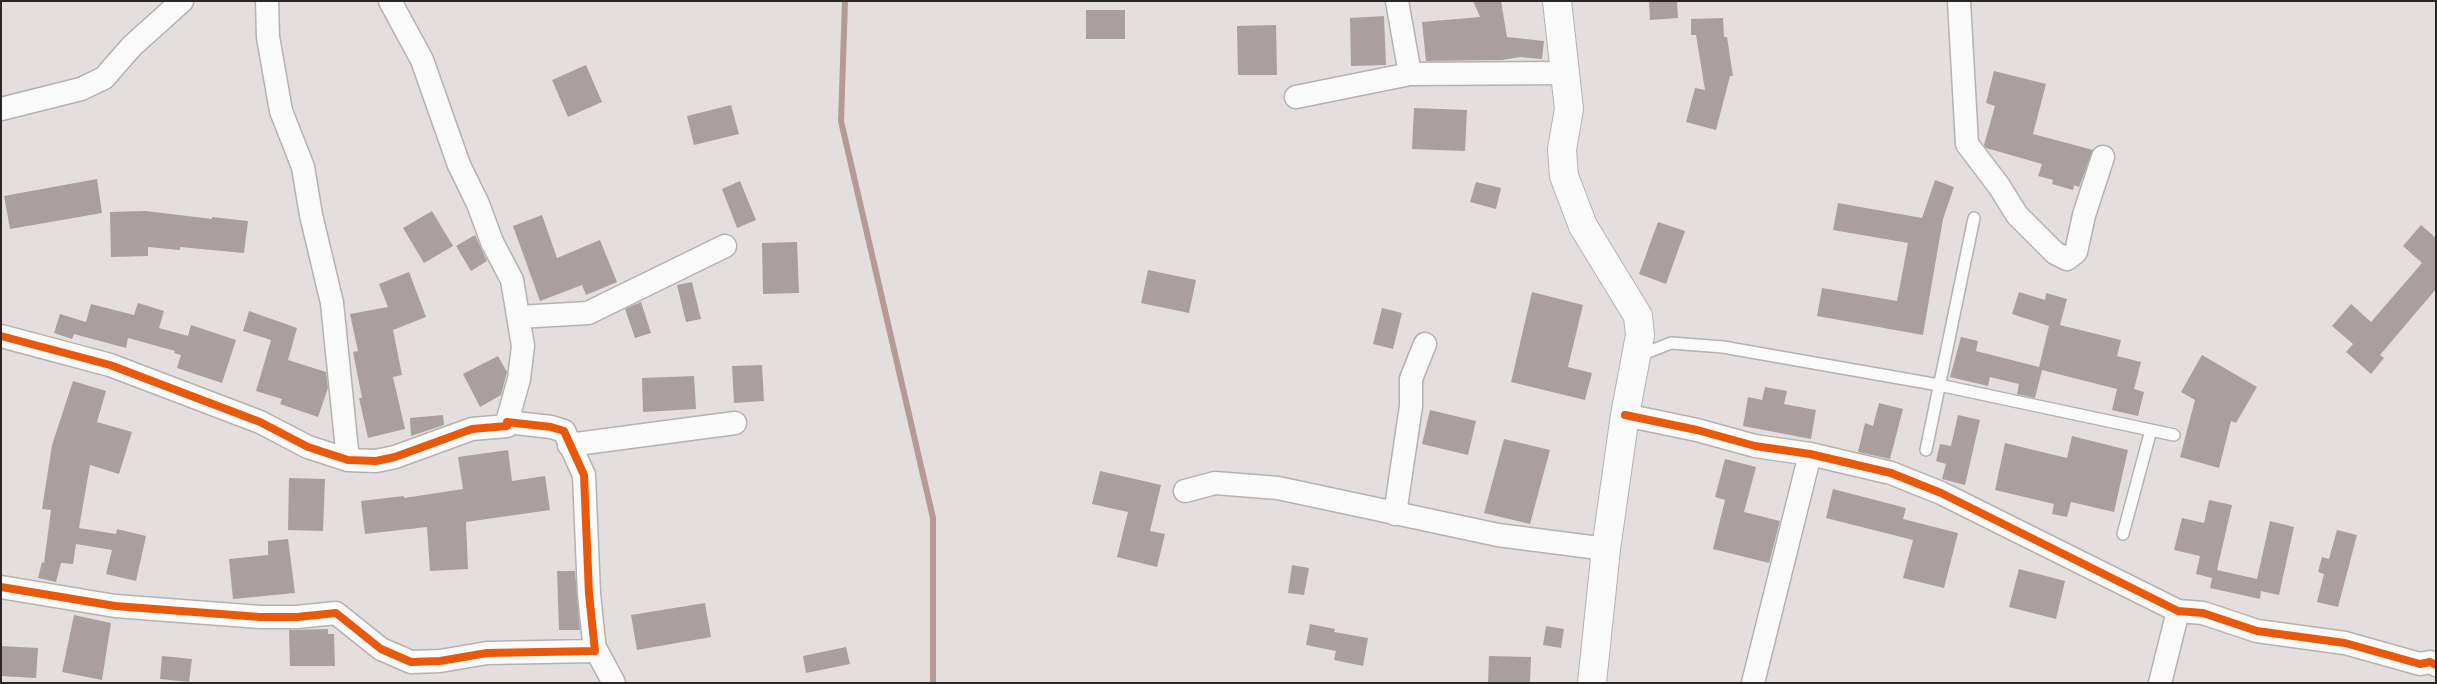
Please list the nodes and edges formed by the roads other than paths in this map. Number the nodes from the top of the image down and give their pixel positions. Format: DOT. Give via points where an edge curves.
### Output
graph roads {
  1 [pos="182,1"];
  2 [pos="267,1"];
  3 [pos="390,1"];
  4 [pos="1397,1"];
  5 [pos="1557,1"];
  6 [pos="1959,1"];
  7 [pos="1564,73"];
  8 [pos="1410,74"];
  9 [pos="1296,97"];
  10 [pos="1,108"];
  11 [pos="2103,157"];
  12 [pos="1974,218"];
  13 [pos="725,246"];
  14 [pos="519,316"];
  15 [pos="1,336"];
  16 [pos="1425,344"];
  17 [pos="1638,356"];
  18 [pos="1938,385"];
  19 [pos="1625,415"];
  20 [pos="508,422"];
  21 [pos="735,423"];
  22 [pos="2151,430"];
  23 [pos="2174,435"];
  24 [pos="569,445"];
  25 [pos="1926,450"];
  26 [pos="1810,454"];
  27 [pos="348,460"];
  28 [pos="1185,491"];
  29 [pos="1395,514"];
  30 [pos="2123,534"];
  31 [pos="1606,549"];
  32 [pos="1,587"];
  33 [pos="2178,611"];
  34 [pos="594,646"];
  35 [pos="2434,659"];
  36 [pos="614,683"];
  37 [pos="1592,683"];
  38 [pos="1753,683"];
  39 [pos="2160,683"];
  1 -- 10 [label="street" via="132,46 104,78 80,89"];
  2 -- 27 [label="street" via="268,38 281,110 302,167 332,303"];
  3 -- 14 [label="street" via="422,60 459,165 512,280"];
  4 -- 8 [label="street"];
  5 -- 7 [label="street"];
  6 -- 11 [label="street" via="1967,144 2000,186 2017,215 2055,253 2067,259 2076,252"];
  7 -- 8 [label="street"];
  7 -- 17 [label="street" via="1569,109 1562,150 1564,176 1583,226 1638,316"];
  8 -- 9 [label="street"];
  12 -- 18 [label="lane"];
  13 -- 14 [label="street" via="588,313"];
  14 -- 20 [label="street" via="523,346 519,380"];
  15 -- 27 [label="street" via="110,365 260,422 308,447"];
  16 -- 29 [label="street" via="1411,379 1411,406"];
  17 -- 18 [label="lane" via="1671,343 1723,347"];
  17 -- 19 [label="street"];
  18 -- 22 [label="lane"];
  18 -- 25 [label="lane"];
  19 -- 26 [label="street" via="1754,446"];
  19 -- 31 [label="street"];
  20 -- 24 [label="street" via="564,431"];
  20 -- 27 [label="street" via="507,426 472,429 395,457 376,461"];
  21 -- 24 [label="street"];
  22 -- 23 [label="lane"];
  22 -- 30 [label="lane"];
  24 -- 34 [label="street" via="584,475"];
  26 -- 33 [label="street" via="1891,473 1934,490"];
  26 -- 38 [label="street"];
  28 -- 29 [label="street" via="1215,483 1278,488"];
  29 -- 31 [label="street" via="1498,535"];
  31 -- 37 [label="street"];
  32 -- 34 [label="street" via="124,607 260,616 336,613 381,649 411,662 487,653 595,651"];
  33 -- 35 [label="street" via="2203,613 2257,630 2345,643 2420,664"];
  33 -- 39 [label="street"];
  34 -- 36 [label="street"];
}
